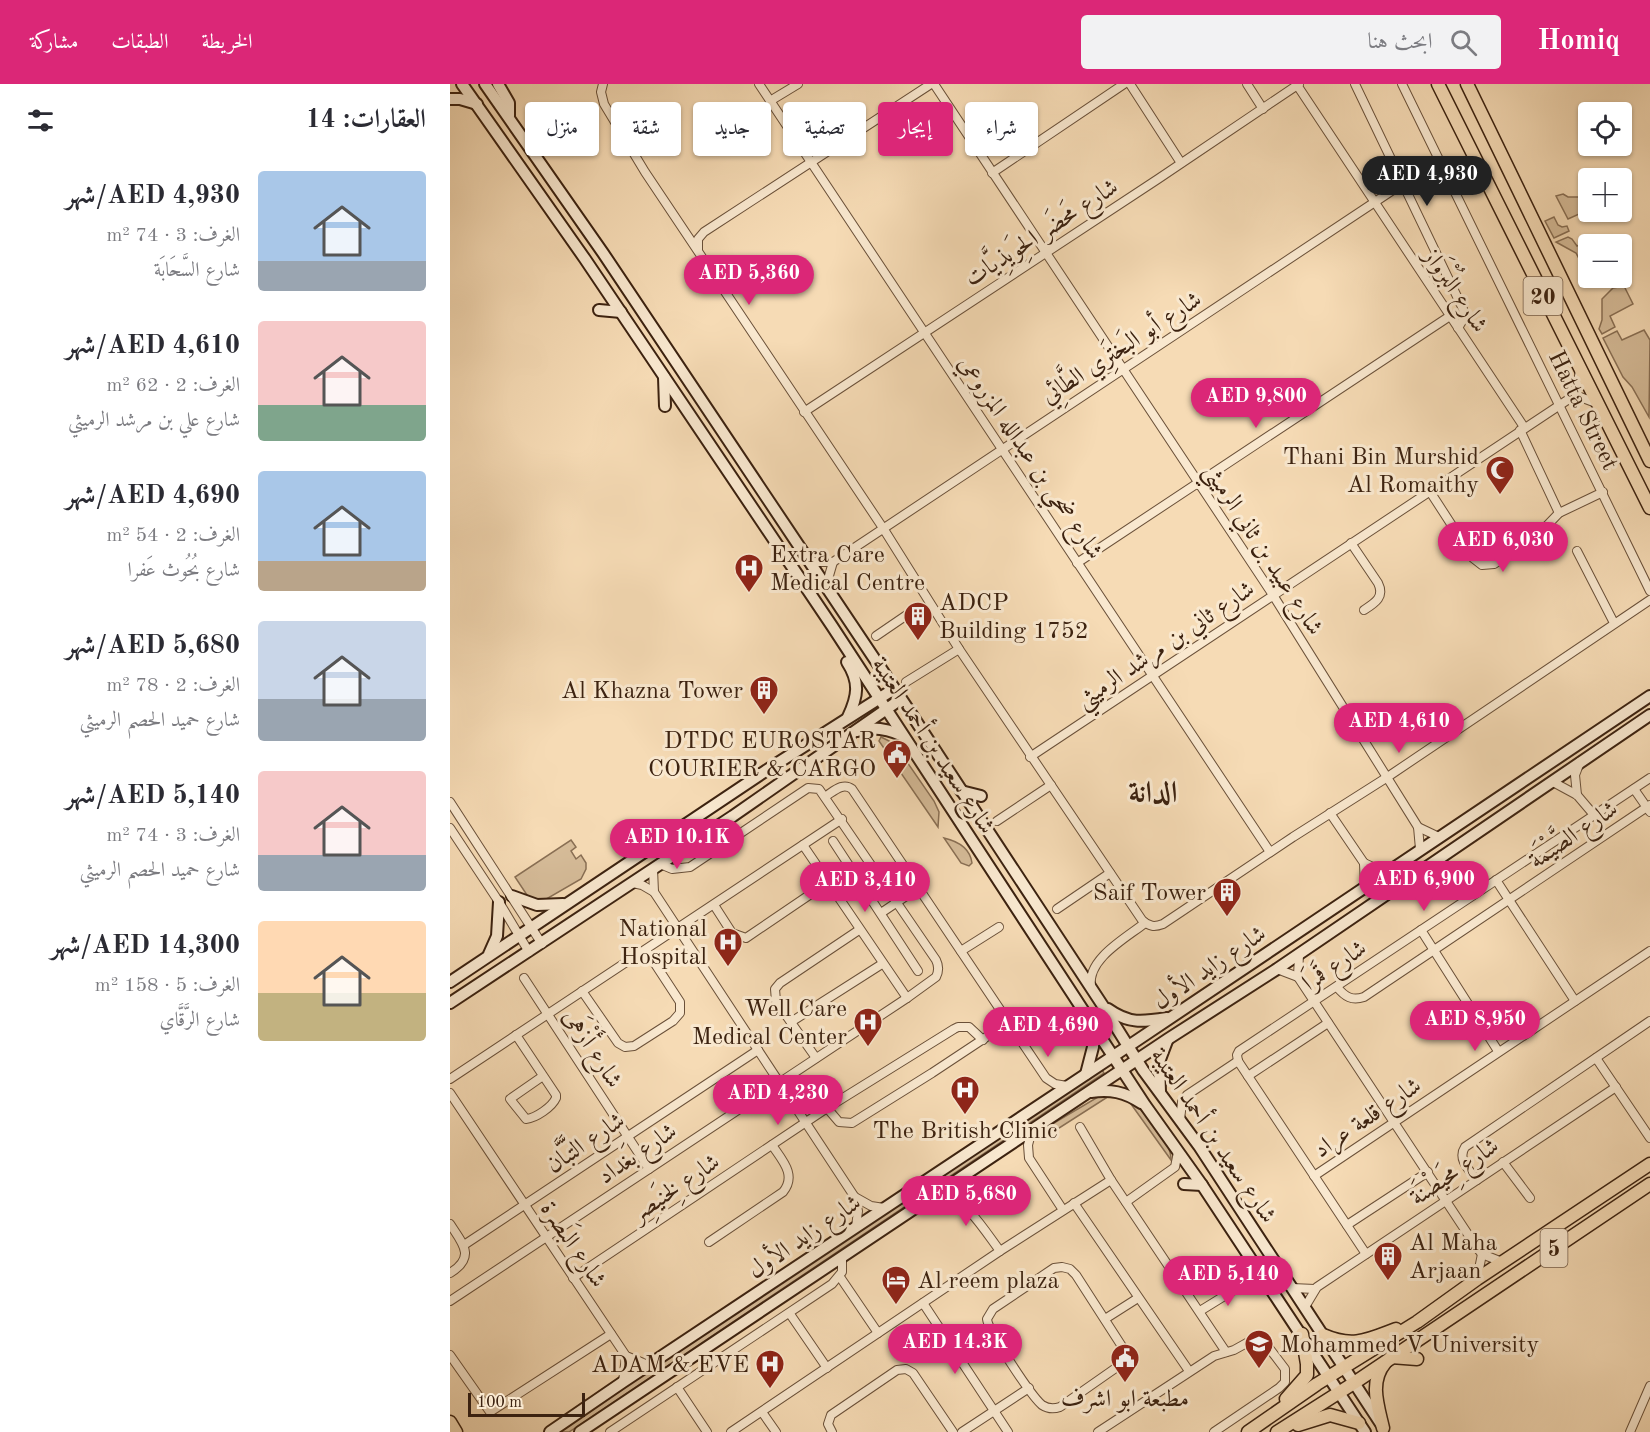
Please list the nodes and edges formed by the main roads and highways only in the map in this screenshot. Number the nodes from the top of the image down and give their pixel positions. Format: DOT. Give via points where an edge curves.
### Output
graph roads {
  1 [pos="462,84"];
  2 [pos="485,84"];
  3 [pos="498,84"];
  4 [pos="1438,84"];
  5 [pos="1467,84"];
  6 [pos="450,99"];
  7 [pos="477,104"];
  8 [pos="509,116"];
  9 [pos="599,309"];
  10 [pos="621,312"];
  11 [pos="664,376"];
  12 [pos="665,406"];
  13 [pos="1650,461"];
  14 [pos="1650,508"];
  15 [pos="832,626"];
  16 [pos="894,689"];
  17 [pos="1650,696"];
  18 [pos="879,699"];
  19 [pos="901,699"];
  20 [pos="886,710"];
  21 [pos="1650,716"];
  22 [pos="846,719"];
  23 [pos="851,733"];
  24 [pos="903,736"];
  25 [pos="961,791"];
  26 [pos="981,796"];
  27 [pos="619,869"];
  28 [pos="632,884"];
  29 [pos="512,896"];
  30 [pos="500,902"];
  31 [pos="570,902"];
  32 [pos="485,959"];
  33 [pos="450,982"];
  34 [pos="450,1003"];
  35 [pos="1103,1006"];
  36 [pos="1170,1017"];
  37 [pos="1092,1024"];
  38 [pos="1168,1039"];
  39 [pos="1129,1046"];
  40 [pos="1112,1056"];
  41 [pos="1137,1060"];
  42 [pos="1122,1070"];
  43 [pos="1086,1074"];
  44 [pos="1088,1093"];
  45 [pos="1160,1093"];
  46 [pos="1145,1105"];
  47 [pos="1650,1164"];
  48 [pos="1184,1184"];
  49 [pos="1650,1184"];
  50 [pos="1202,1185"];
  51 [pos="1417,1322"];
  52 [pos="1302,1334"];
  53 [pos="1323,1335"];
  54 [pos="1390,1358"];
  55 [pos="1417,1359"];
  56 [pos="1344,1367"];
  57 [pos="1330,1377"];
  58 [pos="1354,1383"];
  59 [pos="1339,1392"];
  60 [pos="1264,1421"];
  61 [pos="450,1422"];
  62 [pos="1362,1427"];
  63 [pos="1384,1430"];
  64 [pos="456,1432"];
  65 [pos="550,1432"];
  66 [pos="580,1432"];
  67 [pos="1248,1432"];
  68 [pos="1279,1432"];
  1 -- 7 [label="main road, شارع سعيد بن أحمد العتيبة"];
  2 -- 8 [label="main road, شارع سعيد بن أحمد العتيبة"];
  3 -- 8 [label="main road" via="509,103"];
  4 -- 14 [label="main road, 20"];
  5 -- 13 [label="main road, 20"];
  6 -- 7 [label="main road"];
  7 -- 10 [label="main road, شارع سعيد بن أحمد العتيبة"];
  8 -- 16 [label="main road, شارع سعيد بن أحمد العتيبة"];
  9 -- 10 [label="main road"];
  10 -- 11 [label="main road, شارع سعيد بن أحمد العتيبة"];
  11 -- 12 [label="main road"];
  11 -- 15 [label="main road, شارع سعيد بن أحمد العتيبة"];
  15 -- 18 [label="main road, شارع سعيد بن أحمد العتيبة"];
  15 -- 22 [label="main road" via="834,640 857,684 856,699"];
  16 -- 18 [label="main road"];
  16 -- 19 [label="main road, شارع سعيد بن أحمد العتيبة"];
  17 -- 36 [label="main road, شارع زايد الأول"];
  18 -- 20 [label="main road, شارع سعيد بن أحمد العتيبة"];
  18 -- 22 [label="main road"];
  19 -- 20 [label="main road"];
  19 -- 25 [label="main road, شارع سعيد بن أحمد العتيبة"];
  20 -- 23 [label="main road"];
  20 -- 24 [label="main road, شارع سعيد بن أحمد العتيبة"];
  21 -- 38 [label="main road, شارع زايد الأول"];
  22 -- 27 [label="main road"];
  23 -- 24 [label="main road" via="878,729"];
  23 -- 28 [label="main road"];
  24 -- 37 [label="main road, شارع سعيد بن أحمد العتيبة"];
  25 -- 26 [label="main road"];
  25 -- 35 [label="main road, شارع سعيد بن أحمد العتيبة"];
  27 -- 28 [label="main road"];
  27 -- 31 [label="main road"];
  28 -- 34 [label="main road"];
  29 -- 31 [label="main road" via="537,906"];
  30 -- 32 [label="main road" via="495,944"];
  31 -- 32 [label="main road"];
  32 -- 33 [label="main road"];
  35 -- 36 [label="main road" via="1132,1021"];
  35 -- 39 [label="main road, شارع سعيد بن أحمد العتيبة"];
  36 -- 39 [label="main road, شارع زايد الأول"];
  37 -- 40 [label="main road, شارع سعيد بن أحمد العتيبة"];
  37 -- 43 [label="main road" via="1093,1047"];
  38 -- 41 [label="main road, شارع زايد الأول"];
  38 -- 45 [label="main road" via="1159,1062"];
  39 -- 40 [label="main road, شارع زايد الأول"];
  39 -- 41 [label="main road, شارع سعيد بن أحمد العتيبة"];
  40 -- 42 [label="main road, شارع سعيد بن أحمد العتيبة"];
  40 -- 43 [label="main road, شارع زايد الأول"];
  41 -- 42 [label="main road, شارع زايد الأول"];
  41 -- 45 [label="main road, شارع سعيد بن أحمد العتيبة"];
  42 -- 44 [label="main road, شارع زايد الأول"];
  42 -- 46 [label="main road, شارع سعيد بن أحمد العتيبة"];
  43 -- 65 [label="main road, شارع زايد الأول"];
  44 -- 46 [label="main road" via="1119,1092"];
  44 -- 66 [label="main road, شارع زايد الأول"];
  45 -- 53 [label="main road, شارع سعيد بن أحمد العتيبة"];
  46 -- 50 [label="main road, شارع سعيد بن أحمد العتيبة"];
  47 -- 51 [label="main road, 5"];
  48 -- 50 [label="main road"];
  49 -- 54 [label="main road, 5"];
  50 -- 52 [label="main road, شارع سعيد بن أحمد العتيبة"];
  51 -- 53 [label="main road" via="1359,1342"];
  51 -- 56 [label="main road, 5"];
  52 -- 57 [label="main road, شارع سعيد بن أحمد العتيبة"];
  52 -- 60 [label="main road" via="1307,1375"];
  53 -- 56 [label="main road, شارع سعيد بن أحمد العتيبة"];
  54 -- 55 [label="main road"];
  54 -- 58 [label="main road, 5"];
  54 -- 63 [label="main road" via="1379,1372 1376,1385"];
  56 -- 57 [label="main road, 5"];
  56 -- 58 [label="main road, شارع سعيد بن أحمد العتيبة"];
  57 -- 59 [label="main road, شارع سعيد بن أحمد العتيبة"];
  57 -- 60 [label="main road, 5"];
  58 -- 59 [label="main road, 5"];
  58 -- 63 [label="main road, شارع سعيد بن أحمد العتيبة"];
  59 -- 62 [label="main road, شارع سعيد بن أحمد العتيبة"];
  59 -- 68 [label="main road, 5"];
  60 -- 67 [label="main road, 5"];
  61 -- 64 [label="main road"];
  62 -- 68 [label="main road" via="1337,1416 1322,1416"];
}
